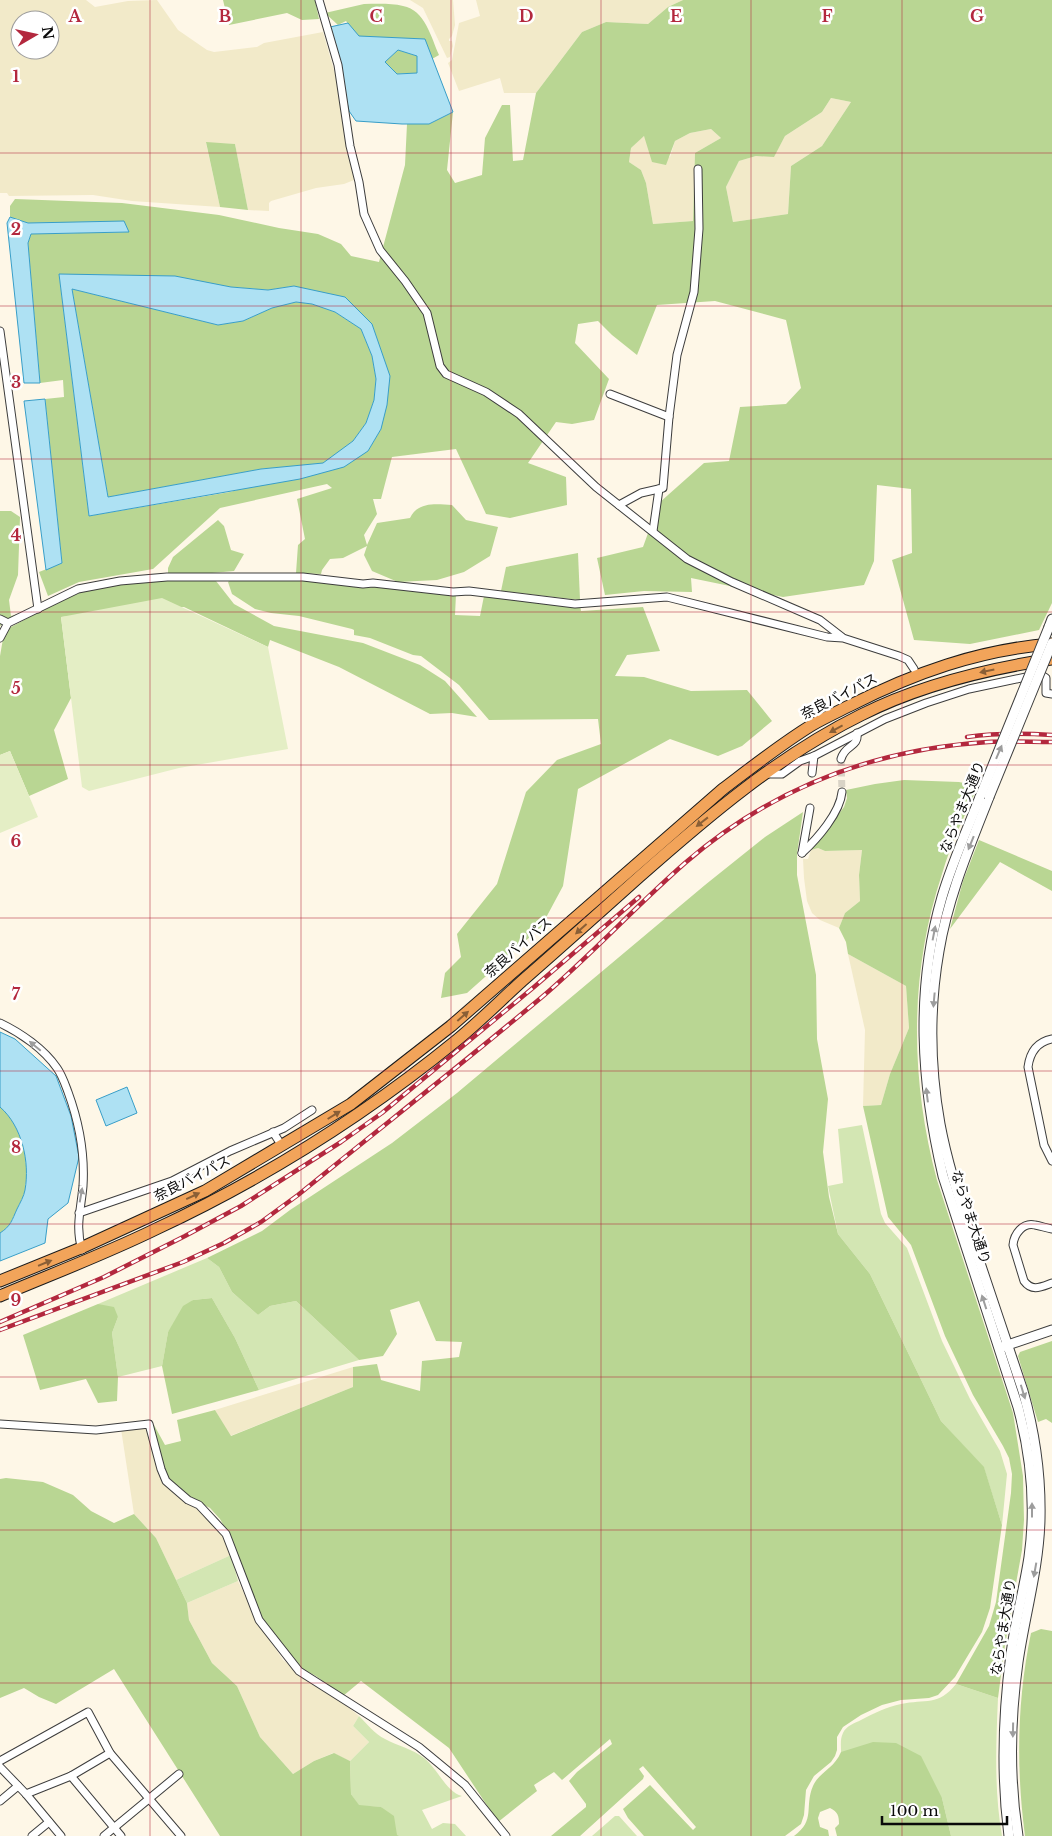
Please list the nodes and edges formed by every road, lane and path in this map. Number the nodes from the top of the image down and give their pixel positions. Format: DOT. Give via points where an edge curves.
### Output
graph roads {
  1 [pos="318,0"];
  2 [pos="698,169"];
  3 [pos="0,331"];
  4 [pos="610,394"];
  5 [pos="669,417"];
  6 [pos="659,489"];
  7 [pos="619,504"];
  8 [pos="653,531"];
  9 [pos="38,609"];
  10 [pos="0,619"];
  11 [pos="8,623"];
  12 [pos="1050,623"];
  13 [pos="0,638"];
  14 [pos="843,638"];
  15 [pos="1052,643"];
  16 [pos="1052,661"];
  17 [pos="914,669"];
  18 [pos="1052,694"];
  19 [pos="856,733"];
  20 [pos="814,756"];
  21 [pos="841,759"];
  22 [pos="812,773"];
  23 [pos="764,774"];
  24 [pos="842,792"];
  25 [pos="985,797"];
  26 [pos="810,808"];
  27 [pos="0,1024"];
  28 [pos="1052,1039"];
  29 [pos="312,1110"];
  30 [pos="273,1132"];
  31 [pos="282,1146"];
  32 [pos="1052,1161"];
  33 [pos="79,1213"];
  34 [pos="1052,1229"];
  35 [pos="82,1248"];
  36 [pos="86,1260"];
  37 [pos="0,1281"];
  38 [pos="1052,1283"];
  39 [pos="0,1296"];
  40 [pos="1052,1330"];
  41 [pos="1004,1347"];
  42 [pos="0,1424"];
  43 [pos="110,1753"];
  44 [pos="0,1762"];
  45 [pos="0,1767"];
  46 [pos="179,1774"];
  47 [pos="71,1776"];
  48 [pos="18,1786"];
  49 [pos="26,1794"];
  50 [pos="149,1799"];
  51 [pos="0,1801"];
  52 [pos="50,1822"];
  53 [pos="114,1828"];
  54 [pos="32,1836"];
  55 [pos="62,1836"];
  56 [pos="104,1836"];
  57 [pos="121,1836"];
  58 [pos="181,1836"];
  59 [pos="506,1836"];
  60 [pos="1009,1836"];
  61 [pos="1018,1836"];
  1 -- 7 [label="street" via="338,65 364,214 380,250 427,313 440,366 446,374 486,392 519,414 596,487"];
  2 -- 5 [label="street" via="699,229 694,292 677,355"];
  3 -- 9 [label="street"];
  4 -- 5 [label="street"];
  5 -- 6 [label="street" via="663,488"];
  6 -- 7 [label="street" via="641,493"];
  6 -- 8 [label="street"];
  7 -- 8 [label="street"];
  8 -- 14 [label="street" via="687,559 820,620"];
  9 -- 11 [label="street"];
  9 -- 14 [label="street" via="78,589 120,580 303,577 575,604 667,597"];
  10 -- 11 [label="street"];
  11 -- 13 [label="street"];
  25 -- 12 [label="street, ならやま大通り, one-way, bridge"];
  14 -- 17 [label="street" via="899,656 908,660"];
  15 -- 25 [label="street, ならやま大通り, bridge"];
  31 -- 15 [label="highway, 奈良バイパス, one-way" via="350,1104 451,1026 723,789 812,724 866,697 955,661"];
  16 -- 23 [label="highway, 奈良バイパス, one-way" via="1019,664 924,689 862,714"];
  18 -- 19 [label="street" via="1046,692 1044,675 1012,678 926,703"];
  19 -- 20 [label="street"];
  19 -- 21 [label="street" via="858,740 846,748"];
  20 -- 22 [label="street"];
  20 -- 23 [label="street" via="800,761 782,774"];
  23 -- 36 [label="highway, 奈良バイパス, one-way" via="694,828 457,1040 370,1106 289,1159 211,1202"];
  24 -- 26 [label="street" via="838,807 802,853"];
  25 -- 41 [label="street, ならやま大通り" via="944,927 933,1005 933,1057 946,1154"];
  33 -- 27 [label="street, one-way" via="83,1186 82,1143 75,1113 58,1069 12,1029"];
  28 -- 32 [label="street" via="1035,1049 1028,1067 1044,1145"];
  29 -- 30 [label="street"];
  30 -- 31 [label="street"];
  30 -- 33 [label="street" via="172,1181"];
  35 -- 31 [label="highway, 奈良バイパス, one-way" via="205,1191"];
  33 -- 35 [label="street" via="78,1237"];
  34 -- 38 [label="street" via="1025,1226 1018,1231 1013,1245 1027,1286 1037,1288"];
  35 -- 36 [label="street"];
  37 -- 35 [label="highway, 奈良バイパス, one-way"];
  36 -- 39 [label="highway, 奈良バイパス"];
  40 -- 41 [label="street"];
  60 -- 41 [label="street, ならやま大通り, one-way" via="1004,1767 1005,1702 1029,1556 1032,1505 1024,1427"];
  41 -- 61 [label="street, ならやま大通り, one-way" via="1030,1416 1040,1492 1037,1555 1013,1710 1013,1795"];
  42 -- 59 [label="street" via="96,1430 149,1424 166,1481 188,1500 200,1505 226,1534 259,1620 299,1671 419,1748 465,1785"];
  43 -- 44 [label="street" via="88,1712"];
  43 -- 47 [label="street"];
  43 -- 50 [label="street"];
  45 -- 48 [label="street"];
  46 -- 50 [label="street"];
  47 -- 49 [label="street"];
  47 -- 53 [label="street"];
  48 -- 49 [label="street"];
  48 -- 51 [label="street"];
  49 -- 52 [label="street"];
  50 -- 53 [label="street"];
  50 -- 58 [label="street"];
  52 -- 54 [label="street"];
  52 -- 55 [label="street"];
  53 -- 56 [label="street"];
  53 -- 57 [label="street"];
}
